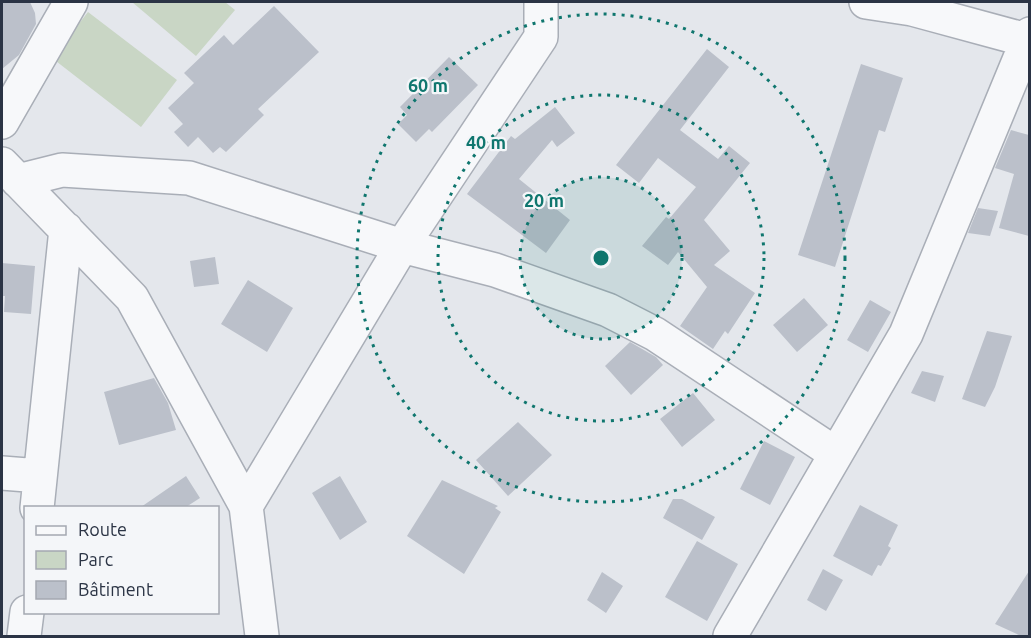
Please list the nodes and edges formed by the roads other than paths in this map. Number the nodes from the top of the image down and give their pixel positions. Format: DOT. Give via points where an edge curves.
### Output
graph roads {
  1 [pos="71,2"];
  2 [pos="541,2"];
  3 [pos="866,2"];
  4 [pos="1029,39"];
  5 [pos="2,122"];
  6 [pos="10,172"];
  7 [pos="66,229"];
  8 [pos="402,246"];
  9 [pos="836,453"];
  10 [pos="2,472"];
  11 [pos="39,492"];
  12 [pos="246,506"];
  13 [pos="27,614"];
  14 [pos="24,636"];
  15 [pos="262,636"];
  16 [pos="730,636"];
  1 -- 5 [label="street"];
  2 -- 8 [label="street" via="541,37"];
  3 -- 4 [label="street" via="912,9"];
  4 -- 9 [label="street" via="906,334"];
  6 -- 7 [label="street"];
  6 -- 8 [label="street" via="62,170 189,178"];
  7 -- 11 [label="street"];
  7 -- 12 [label="street" via="132,298"];
  8 -- 9 [label="street" via="495,270 608,310 655,334"];
  8 -- 12 [label="street"];
  9 -- 16 [label="street"];
  10 -- 11 [label="street"];
  12 -- 15 [label="street"];
  13 -- 14 [label="street"];
}
